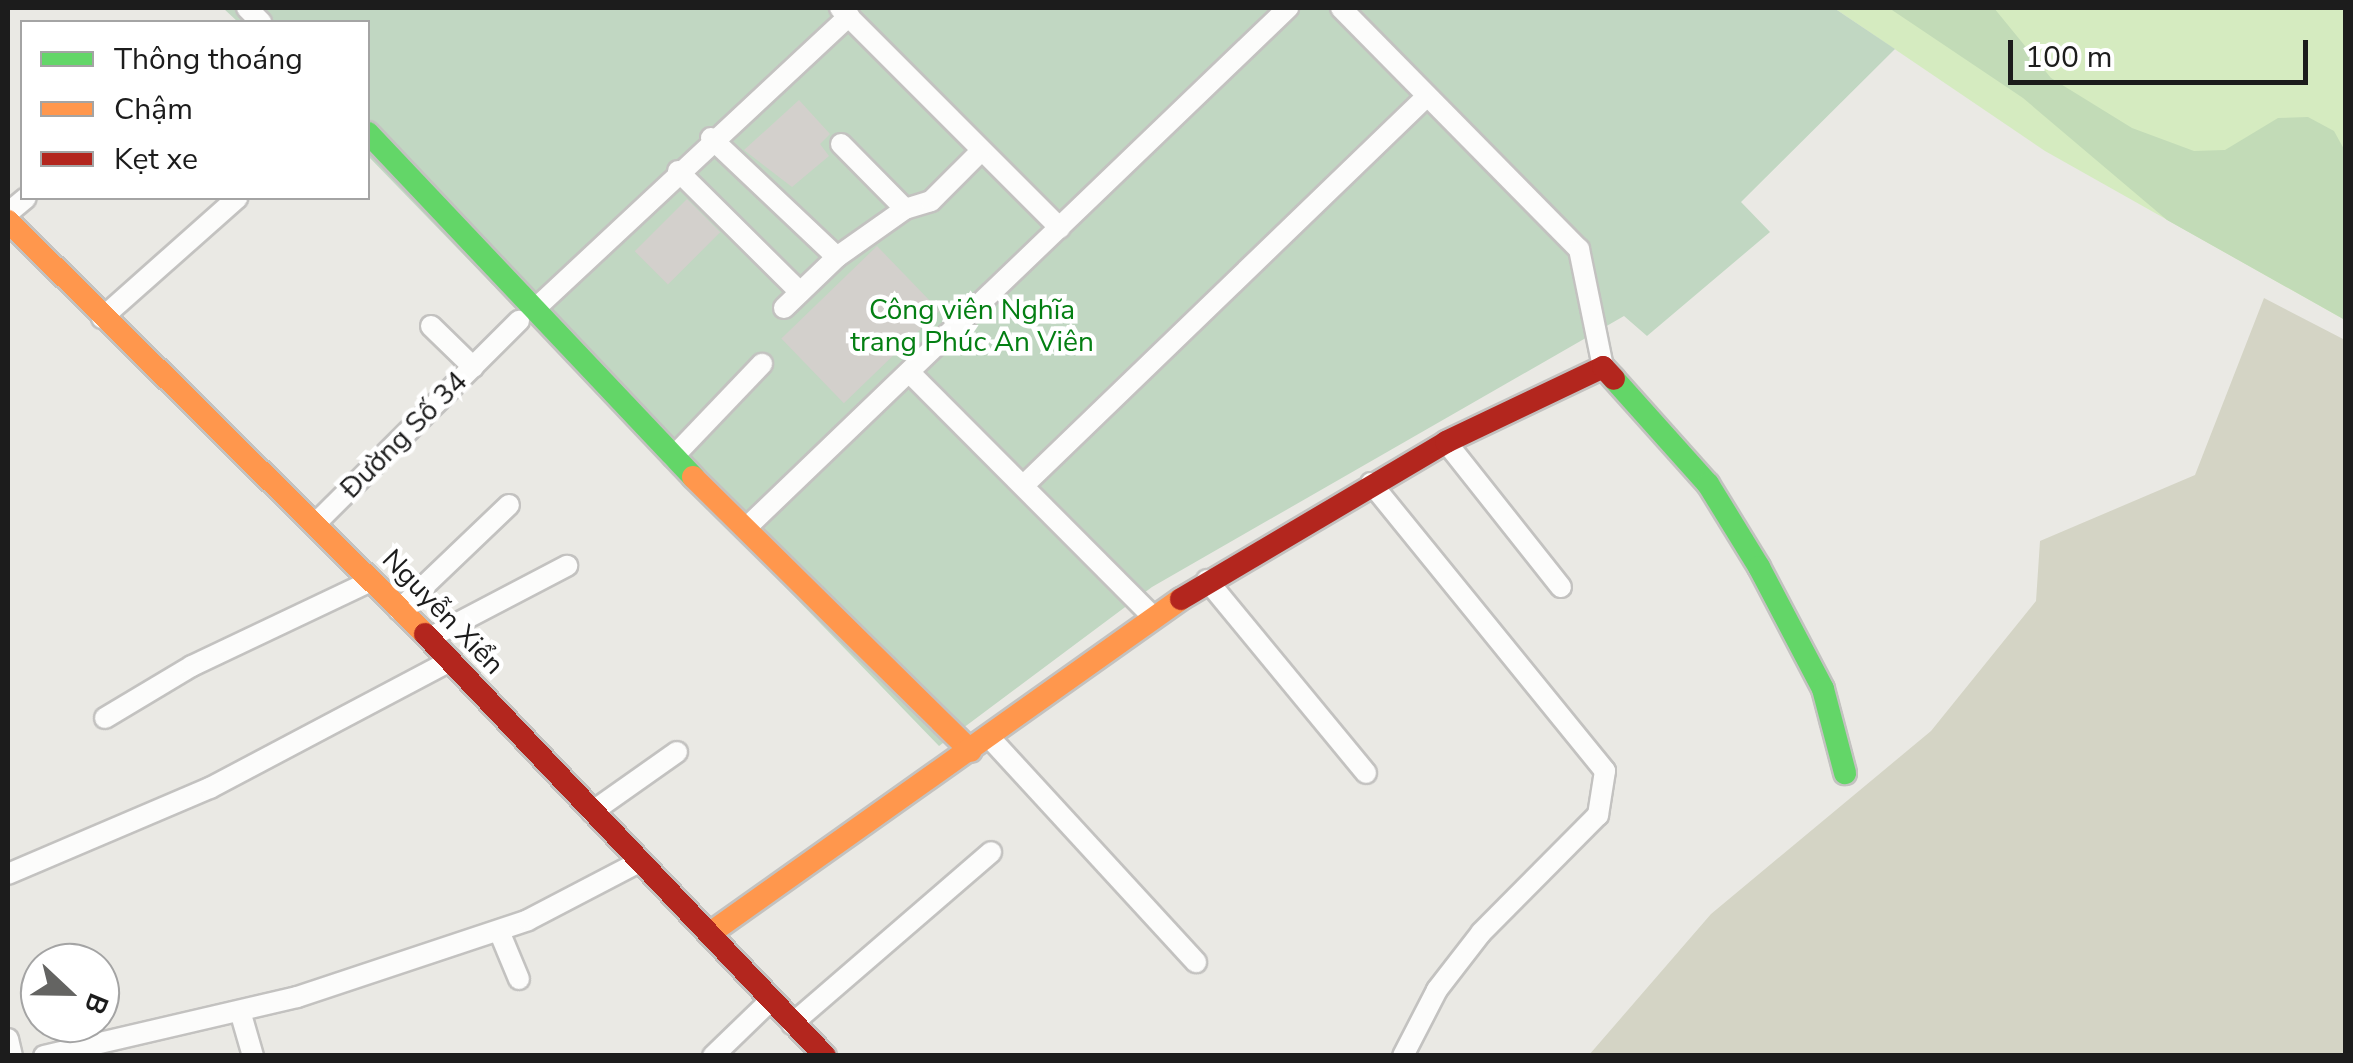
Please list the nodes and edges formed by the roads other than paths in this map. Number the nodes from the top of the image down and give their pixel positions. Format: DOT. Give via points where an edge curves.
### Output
graph roads {
  1 [pos="1288,8"];
  2 [pos="1341,8"];
  3 [pos="845,12"];
  4 [pos="1426,96"];
  5 [pos="370,135"];
  6 [pos="712,138"];
  7 [pos="841,144"];
  8 [pos="982,152"];
  9 [pos="678,172"];
  10 [pos="235,200"];
  11 [pos="904,208"];
  12 [pos="8,217"];
  13 [pos="1060,228"];
  14 [pos="836,256"];
  15 [pos="800,292"];
  16 [pos="784,308"];
  17 [pos="528,314"];
  18 [pos="102,318"];
  19 [pos="431,326"];
  20 [pos="762,364"];
  21 [pos="473,367"];
  22 [pos="1603,367"];
  23 [pos="912,376"];
  24 [pos="1446,442"];
  25 [pos="673,457"];
  26 [pos="1370,483"];
  27 [pos="1024,485"];
  28 [pos="509,505"];
  29 [pos="316,524"];
  30 [pos="745,529"];
  31 [pos="566,566"];
  32 [pos="1207,580"];
  33 [pos="370,581"];
  34 [pos="1561,586"];
  35 [pos="398,610"];
  36 [pos="1152,616"];
  37 [pos="429,638"];
  38 [pos="450,661"];
  39 [pos="105,718"];
  40 [pos="980,744"];
  41 [pos="677,752"];
  42 [pos="1366,773"];
  43 [pos="1845,773"];
  44 [pos="592,812"];
  45 [pos="991,852"];
  46 [pos="641,861"];
  47 [pos="8,874"];
  48 [pos="499,931"];
  49 [pos="709,934"];
  50 [pos="1196,962"];
  51 [pos="518,979"];
  52 [pos="770,1002"];
  53 [pos="240,1011"];
  54 [pos="792,1024"];
  55 [pos="8,1039"];
  56 [pos="12,1056"];
  57 [pos="44,1056"];
  58 [pos="253,1056"];
  59 [pos="713,1056"];
  60 [pos="824,1056"];
  61 [pos="1402,1056"];
  1 -- 13 [label="street"];
  2 -- 4 [label="street"];
  3 -- 6 [label="street, Đường Số 34"];
  3 -- 8 [label="street"];
  4 -- 22 [label="street" via="1579,249"];
  4 -- 27 [label="street"];
  5 -- 17 [label="street"];
  6 -- 9 [label="street, Đường Số 34"];
  6 -- 14 [label="street"];
  7 -- 11 [label="street"];
  8 -- 11 [label="street" via="931,202"];
  8 -- 13 [label="street"];
  9 -- 15 [label="street"];
  9 -- 17 [label="street, Đường Số 34"];
  10 -- 18 [label="street"];
  11 -- 14 [label="street"];
  12 -- 18 [label="street, Nguyễn Xiển"];
  13 -- 23 [label="street"];
  14 -- 15 [label="street"];
  15 -- 16 [label="street"];
  17 -- 21 [label="street, Đường Số 34"];
  17 -- 25 [label="street"];
  18 -- 29 [label="street, Nguyễn Xiển"];
  19 -- 21 [label="street"];
  20 -- 25 [label="street"];
  21 -- 29 [label="street, Đường Số 34"];
  22 -- 24 [label="street"];
  22 -- 43 [label="street" via="1692,465 1759,567 1822,689"];
  23 -- 27 [label="street"];
  23 -- 30 [label="street"];
  24 -- 26 [label="street"];
  24 -- 34 [label="street"];
  25 -- 30 [label="street"];
  26 -- 32 [label="street"];
  26 -- 61 [label="street" via="1605,771 1598,815 1481,933 1437,990"];
  27 -- 36 [label="street"];
  28 -- 35 [label="street"];
  29 -- 33 [label="street, Nguyễn Xiển"];
  30 -- 40 [label="street"];
  31 -- 37 [label="street"];
  32 -- 36 [label="street"];
  32 -- 42 [label="street"];
  33 -- 35 [label="street, Nguyễn Xiển"];
  33 -- 39 [label="street" via="192,666"];
  35 -- 37 [label="street, Nguyễn Xiển"];
  36 -- 40 [label="street"];
  37 -- 38 [label="street, Nguyễn Xiển"];
  38 -- 44 [label="street, Nguyễn Xiển"];
  38 -- 47 [label="street" via="210,788"];
  40 -- 49 [label="street"];
  40 -- 50 [label="street"];
  41 -- 44 [label="street"];
  44 -- 46 [label="street, Nguyễn Xiển"];
  45 -- 54 [label="street"];
  46 -- 48 [label="street"];
  46 -- 49 [label="street, Nguyễn Xiển"];
  48 -- 51 [label="street"];
  48 -- 53 [label="street"];
  49 -- 52 [label="street, Nguyễn Xiển"];
  52 -- 54 [label="street, Nguyễn Xiển"];
  52 -- 59 [label="street"];
  53 -- 57 [label="street"];
  53 -- 58 [label="street"];
  54 -- 60 [label="street, Nguyễn Xiển"];
  55 -- 56 [label="street"];
}
